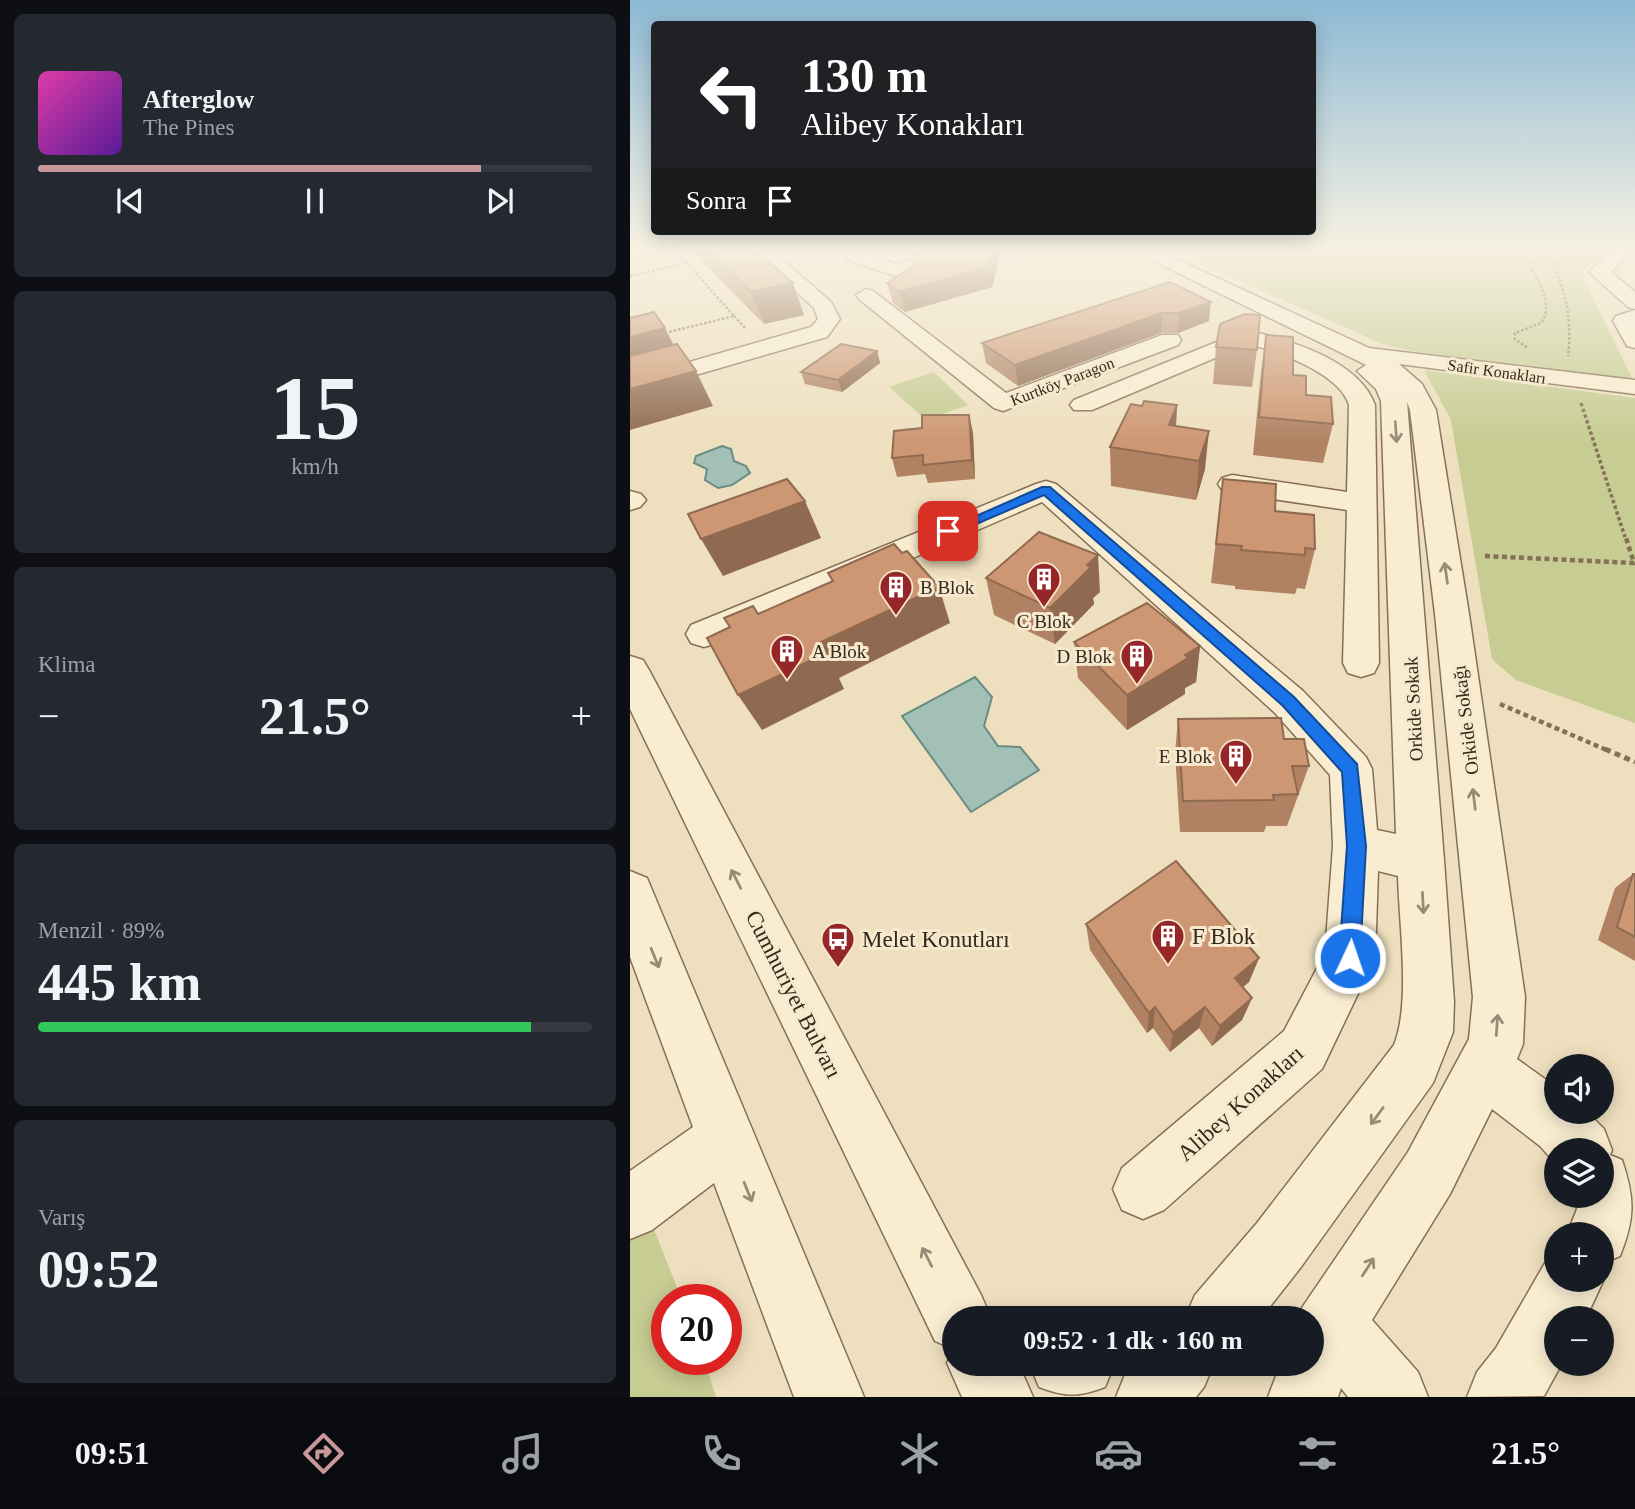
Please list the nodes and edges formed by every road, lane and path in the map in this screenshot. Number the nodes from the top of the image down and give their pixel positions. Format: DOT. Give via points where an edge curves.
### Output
graph roads {
  1 [pos="731,312"];
  2 [pos="826,312"];
  3 [pos="888,312"];
  4 [pos="1232,312"];
  5 [pos="1274,312"];
  6 [pos="1546,312"];
  7 [pos="1571,312"];
  8 [pos="1635,316"];
  9 [pos="1192,332"];
  10 [pos="656,335"];
  11 [pos="1635,341"];
  12 [pos="1360,352"];
  13 [pos="1570,373"];
  14 [pos="630,387"];
  15 [pos="1635,387"];
  16 [pos="1083,404"];
  17 [pos="1232,484"];
  18 [pos="1361,503"];
  19 [pos="1485,556"];
  20 [pos="1360,602"];
  21 [pos="1408,607"];
  22 [pos="1452,614"];
  23 [pos="704,634"];
  24 [pos="1361,663"];
  25 [pos="630,670"];
  26 [pos="1461,687"];
  27 [pos="1635,762"];
  28 [pos="1356,846"];
  29 [pos="1421,860"];
  30 [pos="630,894"];
  31 [pos="1484,1069"];
  32 [pos="727,1138"];
  33 [pos="1572,1138"];
  34 [pos="1143,1189"];
  35 [pos="630,1208"];
  36 [pos="1565,1292"];
  37 [pos="954,1306"];
  38 [pos="1221,1306"];
  39 [pos="1324,1333"];
  40 [pos="1324,1353"];
  41 [pos="988,1376"];
  42 [pos="1169,1376"];
  43 [pos="1296,1376"];
  44 [pos="1308,1376"];
  45 [pos="829,1397"];
  46 [pos="998,1397"];
  47 [pos="1151,1397"];
  48 [pos="1282,1397"];
  49 [pos="1303,1397"];
  50 [pos="1393,1397"];
  51 [pos="1502,1397"];
  1 -- 10 [label="path" via="734,316"];
  2 -- 14 [label="street" via="829,319 819,332"];
  3 -- 9 [label="street, Kurtköy Paragon" via="1003,403"];
  4 -- 21 [label="street, Orkide Sokak, one-way" via="1371,372 1387,386 1394,401"];
  5 -- 12 [label="street, Orkide Sokağı"];
  6 -- 13 [label="path" via="1545,319 1518,331 1515,339"];
  7 -- 13 [label="path"];
  8 -- 11 [label="street" via="1624,321"];
  12 -- 13 [label="street, Safir Konakları"];
  22 -- 12 [label="street, Orkide Sokağı, one-way" via="1423,410 1399,374"];
  13 -- 15 [label="street, Safir Konakları"];
  13 -- 19 [label="path" via="1634,564"];
  16 -- 18 [label="street" via="1227,342 1246,337 1273,341 1343,378 1361,398"];
  17 -- 18 [label="street"];
  18 -- 20 [label="street"];
  20 -- 21 [label="street"];
  20 -- 24 [label="street"];
  21 -- 22 [label="street"];
  21 -- 29 [label="street, Orkide Sokak"];
  22 -- 26 [label="street, Orkide Sokağı"];
  23 -- 28 [label="street, Alibey Konakları" via="1046,490 1289,702 1351,769"];
  37 -- 25 [label="street, Cumhuriyet Bulvarı, one-way"];
  26 -- 27 [label="path"];
  31 -- 26 [label="street, Orkide Sokağı, one-way" via="1496,1044 1499,997"];
  28 -- 29 [label="street"];
  28 -- 34 [label="street, Alibey Konakları" via="1350,958 1303,1050"];
  29 -- 38 [label="street, Orkide Sokak, one-way" via="1428,1002 1426,1032 1414,1064 1364,1134"];
  30 -- 32 [label="street, one-way"];
  31 -- 33 [label="street"];
  39 -- 31 [label="street, Orkide Sokağı, one-way" via="1429,1173"];
  32 -- 35 [label="street"];
  32 -- 45 [label="street, one-way"];
  36 -- 51 [label="street"];
  40 -- 50 [label="street"];
  41 -- 46 [label="street, Cumhuriyet Bulvarı"];
  42 -- 47 [label="street"];
  43 -- 48 [label="street"];
  44 -- 49 [label="street"];
}
